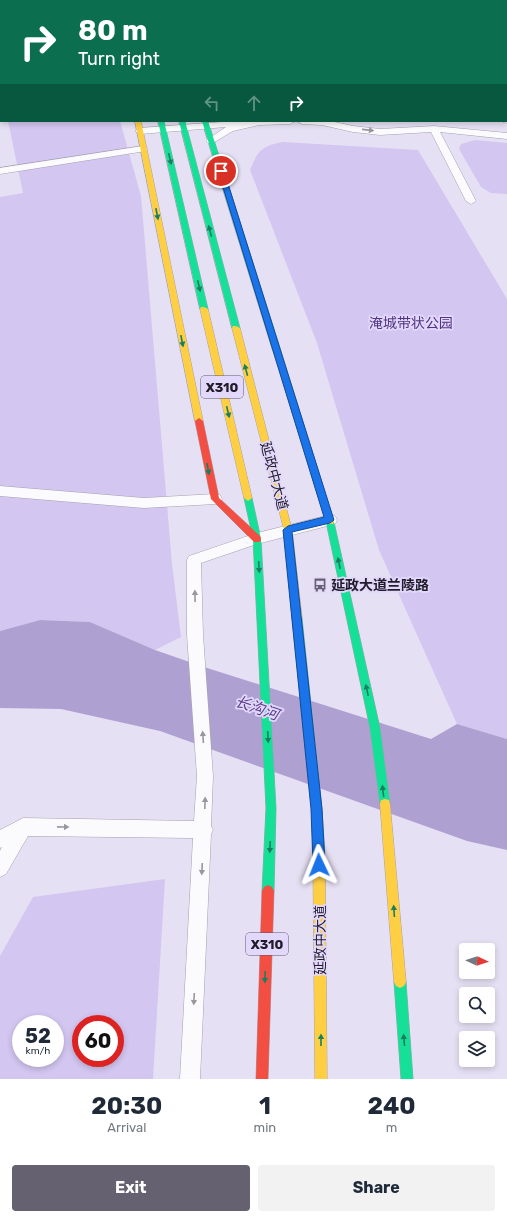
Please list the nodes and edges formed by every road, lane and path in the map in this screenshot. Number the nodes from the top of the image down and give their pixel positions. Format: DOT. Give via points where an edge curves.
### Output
graph roads {
  1 [pos="138,122"];
  2 [pos="259,122"];
  3 [pos="322,122"];
  4 [pos="206,124"];
  5 [pos="162,125"];
  6 [pos="183,125"];
  7 [pos="434,129"];
  8 [pos="140,131"];
  9 [pos="507,136"];
  10 [pos="211,141"];
  11 [pos="143,149"];
  12 [pos="0,171"];
  13 [pos="471,201"];
  14 [pos="0,491"];
  15 [pos="214,499"];
  16 [pos="330,520"];
  17 [pos="288,530"];
  18 [pos="257,539"];
  19 [pos="24,827"];
  20 [pos="204,830"];
  21 [pos="0,839"];
  22 [pos="0,868"];
  23 [pos="190,1079"];
  24 [pos="262,1079"];
  25 [pos="321,1079"];
  26 [pos="407,1079"];
  1 -- 8 [label="main road"];
  2 -- 4 [label="lane"];
  2 -- 10 [label="lane" via="230,129"];
  3 -- 7 [label="lane, one-way" via="380,132"];
  4 -- 6 [label="lane"];
  4 -- 10 [label="main road"];
  5 -- 6 [label="lane"];
  5 -- 8 [label="lane"];
  5 -- 18 [label="main road, 延政中大道 / X310, one-way"];
  17 -- 6 [label="main road, 延政中大道 / X310, one-way"];
  7 -- 9 [label="lane"];
  7 -- 13 [label="lane"];
  8 -- 11 [label="main road"];
  10 -- 16 [label="main road"];
  11 -- 12 [label="lane"];
  11 -- 15 [label="main road, one-way"];
  14 -- 15 [label="lane" via="144,503"];
  15 -- 18 [label="main road"];
  16 -- 17 [label="lane"];
  26 -- 16 [label="main road, one-way" via="388,830 376,728"];
  17 -- 18 [label="lane"];
  25 -- 17 [label="main road, 延政中大道, one-way" via="317,809"];
  20 -- 18 [label="lane, one-way" via="206,776 195,635 194,560"];
  18 -- 24 [label="main road, 延政中大道 / X310, one-way" via="271,808"];
  19 -- 20 [label="lane, one-way"];
  19 -- 21 [label="lane"];
  19 -- 22 [label="lane"];
  20 -- 23 [label="lane, one-way"];
}
